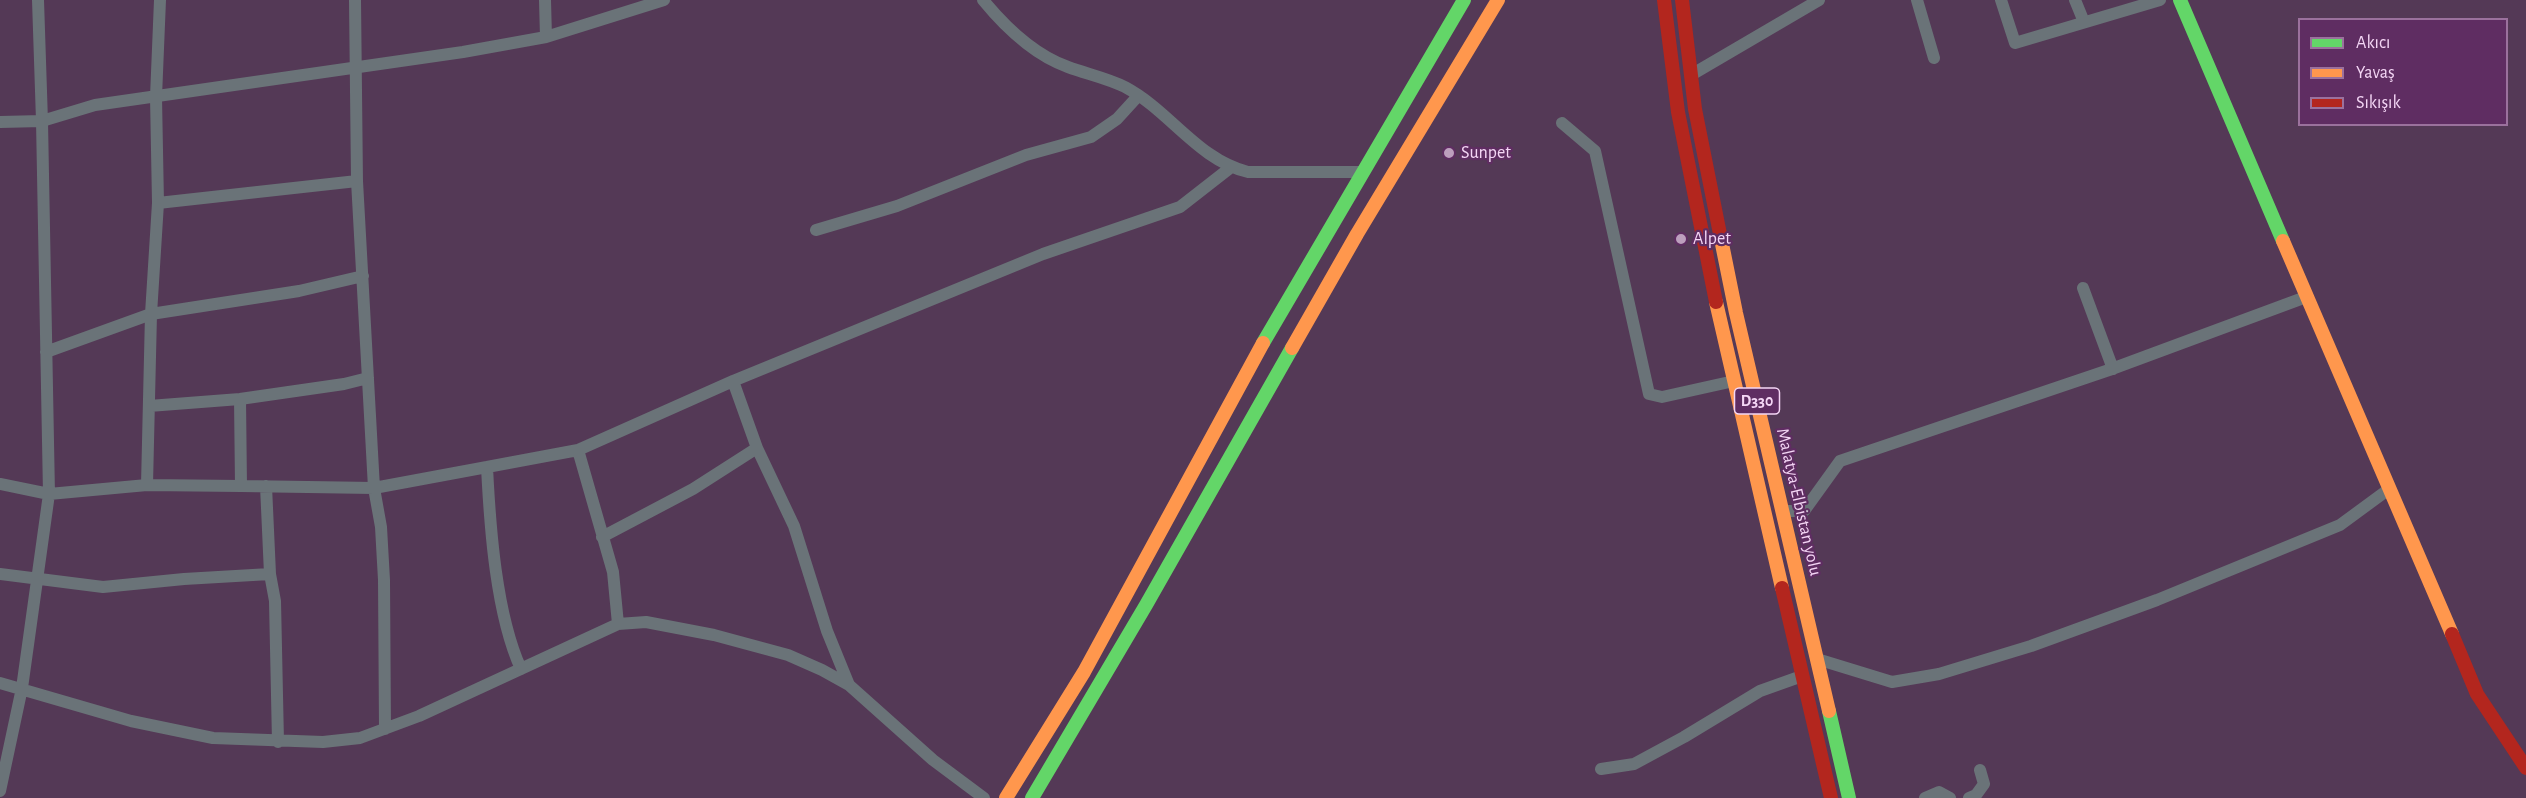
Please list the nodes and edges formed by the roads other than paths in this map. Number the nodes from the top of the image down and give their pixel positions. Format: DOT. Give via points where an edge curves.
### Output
graph roads {
  1 [pos="38,0"];
  2 [pos="160,0"];
  3 [pos="355,0"];
  4 [pos="545,0"];
  5 [pos="664,0"];
  6 [pos="982,0"];
  7 [pos="1464,0"];
  8 [pos="1498,0"];
  9 [pos="1664,0"];
  10 [pos="1682,0"];
  11 [pos="1819,0"];
  12 [pos="1917,0"];
  13 [pos="2001,0"];
  14 [pos="2076,0"];
  15 [pos="2160,0"];
  16 [pos="2180,0"];
  17 [pos="2084,22"];
  18 [pos="546,37"];
  19 [pos="1934,58"];
  20 [pos="356,67"];
  21 [pos="1690,75"];
  22 [pos="1138,96"];
  23 [pos="156,97"];
  24 [pos="42,121"];
  25 [pos="0,122"];
  26 [pos="1562,123"];
  27 [pos="1230,168"];
  28 [pos="1363,172"];
  29 [pos="357,181"];
  30 [pos="158,203"];
  31 [pos="816,230"];
  32 [pos="363,276"];
  33 [pos="2083,288"];
  34 [pos="2306,297"];
  35 [pos="151,314"];
  36 [pos="46,352"];
  37 [pos="2113,369"];
  38 [pos="368,378"];
  39 [pos="733,381"];
  40 [pos="1734,381"];
  41 [pos="240,399"];
  42 [pos="149,406"];
  43 [pos="757,448"];
  44 [pos="578,450"];
  45 [pos="487,467"];
  46 [pos="0,484"];
  47 [pos="147,485"];
  48 [pos="241,486"];
  49 [pos="266,486"];
  50 [pos="374,488"];
  51 [pos="2389,489"];
  52 [pos="49,494"];
  53 [pos="1782,511"];
  54 [pos="602,537"];
  55 [pos="0,574"];
  56 [pos="270,574"];
  57 [pos="36,579"];
  58 [pos="618,624"];
  59 [pos="1817,659"];
  60 [pos="521,669"];
  61 [pos="1802,676"];
  62 [pos="0,683"];
  63 [pos="849,685"];
  64 [pos="22,688"];
  65 [pos="385,729"];
  66 [pos="278,742"];
  67 [pos="2526,768"];
  68 [pos="1601,769"];
  69 [pos="1980,770"];
  70 [pos="0,791"];
  71 [pos="984,798"];
  72 [pos="1006,798"];
  73 [pos="1032,798"];
  74 [pos="1831,798"];
  75 [pos="1849,798"];
  76 [pos="1925,798"];
  77 [pos="1950,798"];
  78 [pos="1968,798"];
  1 -- 24 [label="street"];
  2 -- 23 [label="street"];
  3 -- 20 [label="street"];
  4 -- 18 [label="street"];
  5 -- 18 [label="street"];
  6 -- 22 [label="street" via="1003,24 1042,56"];
  7 -- 28 [label="main road"];
  8 -- 73 [label="main road" via="1357,234"];
  9 -- 40 [label="main road, Malatya-Elbistan yolu / D330" via="1678,112"];
  10 -- 21 [label="main road, Malatya-Elbistan yolu / D330"];
  11 -- 21 [label="street"];
  12 -- 19 [label="street"];
  13 -- 17 [label="street" via="2015,43"];
  14 -- 17 [label="street"];
  15 -- 17 [label="street"];
  16 -- 34 [label="main road"];
  18 -- 20 [label="street"];
  20 -- 23 [label="street"];
  20 -- 29 [label="street"];
  21 -- 53 [label="main road, Malatya-Elbistan yolu / D330" via="1736,313"];
  22 -- 27 [label="street"];
  22 -- 31 [label="street" via="1118,119 1091,137 1026,155 897,206"];
  23 -- 24 [label="street" via="94,105"];
  23 -- 30 [label="street"];
  24 -- 25 [label="street"];
  24 -- 36 [label="street"];
  26 -- 40 [label="street" via="1594,151 1649,394 1662,396"];
  27 -- 28 [label="street" via="1248,172"];
  27 -- 39 [label="street" via="1180,207 1042,254"];
  28 -- 72 [label="main road" via="1270,329 1084,672"];
  29 -- 30 [label="street"];
  29 -- 32 [label="street"];
  30 -- 35 [label="street"];
  32 -- 35 [label="street" via="299,291"];
  32 -- 38 [label="street"];
  33 -- 37 [label="street"];
  34 -- 37 [label="street"];
  34 -- 51 [label="main road"];
  35 -- 36 [label="street"];
  35 -- 42 [label="street"];
  36 -- 52 [label="street"];
  37 -- 53 [label="street" via="1840,461 1804,511"];
  38 -- 41 [label="street"];
  38 -- 50 [label="street"];
  39 -- 43 [label="street"];
  39 -- 44 [label="street"];
  40 -- 61 [label="main road, Malatya-Elbistan yolu / D330"];
  41 -- 42 [label="street"];
  41 -- 48 [label="street"];
  42 -- 47 [label="street"];
  43 -- 54 [label="street" via="693,489"];
  43 -- 63 [label="street" via="794,526 827,631"];
  44 -- 45 [label="street"];
  44 -- 54 [label="street"];
  45 -- 50 [label="street"];
  45 -- 60 [label="street" via="489,518 505,620"];
  46 -- 52 [label="street"];
  47 -- 48 [label="street"];
  47 -- 52 [label="street"];
  48 -- 49 [label="street"];
  49 -- 50 [label="street"];
  49 -- 56 [label="street"];
  50 -- 65 [label="street" via="384,580"];
  51 -- 59 [label="street" via="2340,525 2243,565 2031,646 1939,674 1892,682"];
  51 -- 67 [label="main road" via="2477,694"];
  52 -- 57 [label="street"];
  53 -- 59 [label="main road, Malatya-Elbistan yolu / D330"];
  54 -- 58 [label="street" via="613,572"];
  55 -- 57 [label="street"];
  56 -- 57 [label="street" via="103,587"];
  56 -- 66 [label="street" via="275,601"];
  57 -- 64 [label="street"];
  58 -- 60 [label="street"];
  58 -- 63 [label="street" via="646,622 714,635 788,655"];
  59 -- 75 [label="main road, Malatya-Elbistan yolu / D330"];
  60 -- 65 [label="street"];
  61 -- 68 [label="street" via="1760,691 1634,764"];
  61 -- 74 [label="main road, Malatya-Elbistan yolu / D330"];
  62 -- 64 [label="street"];
  63 -- 71 [label="street" via="933,760"];
  64 -- 66 [label="street" via="131,721 213,738"];
  64 -- 70 [label="street"];
  65 -- 66 [label="street" via="351,739"];
  69 -- 78 [label="street" via="1984,784 1976,795"];
  76 -- 77 [label="street" via="1939,792"];
}
